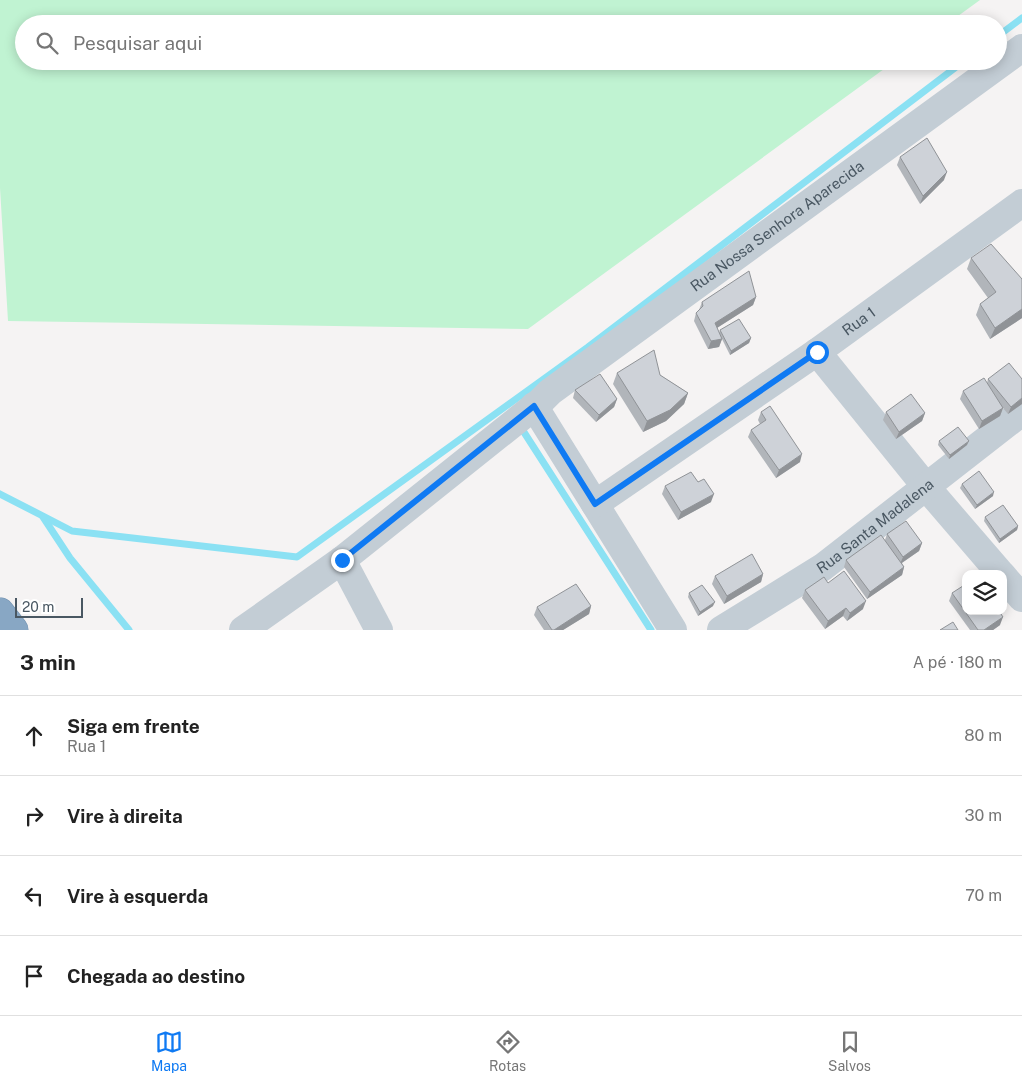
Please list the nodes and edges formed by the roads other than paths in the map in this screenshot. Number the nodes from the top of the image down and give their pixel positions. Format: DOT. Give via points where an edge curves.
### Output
graph roads {
  1 [pos="1022,48"];
  2 [pos="1007,59"];
  3 [pos="992,70"];
  4 [pos="1022,202"];
  5 [pos="817,352"];
  6 [pos="534,406"];
  7 [pos="1022,412"];
  8 [pos="927,488"];
  9 [pos="595,504"];
  10 [pos="342,560"];
  11 [pos="998,570"];
  12 [pos="1007,581"];
  13 [pos="1022,598"];
  14 [pos="0,612"];
  15 [pos="14,630"];
  16 [pos="243,630"];
  17 [pos="379,630"];
  18 [pos="673,630"];
  19 [pos="721,630"];
  1 -- 2 [label="street, Rua Nossa Senhora Aparecida"];
  3 -- 6 [label="street, Rua Nossa Senhora Aparecida"];
  4 -- 5 [label="street, Rua 1"];
  5 -- 8 [label="street"];
  5 -- 9 [label="street, Rua 1"];
  6 -- 9 [label="street"];
  6 -- 10 [label="street, Rua Nossa Senhora Aparecida"];
  7 -- 8 [label="street, Rua Santa Madalena"];
  8 -- 11 [label="street"];
  8 -- 19 [label="street, Rua Santa Madalena" via="823,567"];
  9 -- 18 [label="street"];
  10 -- 16 [label="street, Rua Nossa Senhora Aparecida"];
  10 -- 17 [label="street"];
  12 -- 13 [label="street"];
  14 -- 15 [label="highway"];
}
